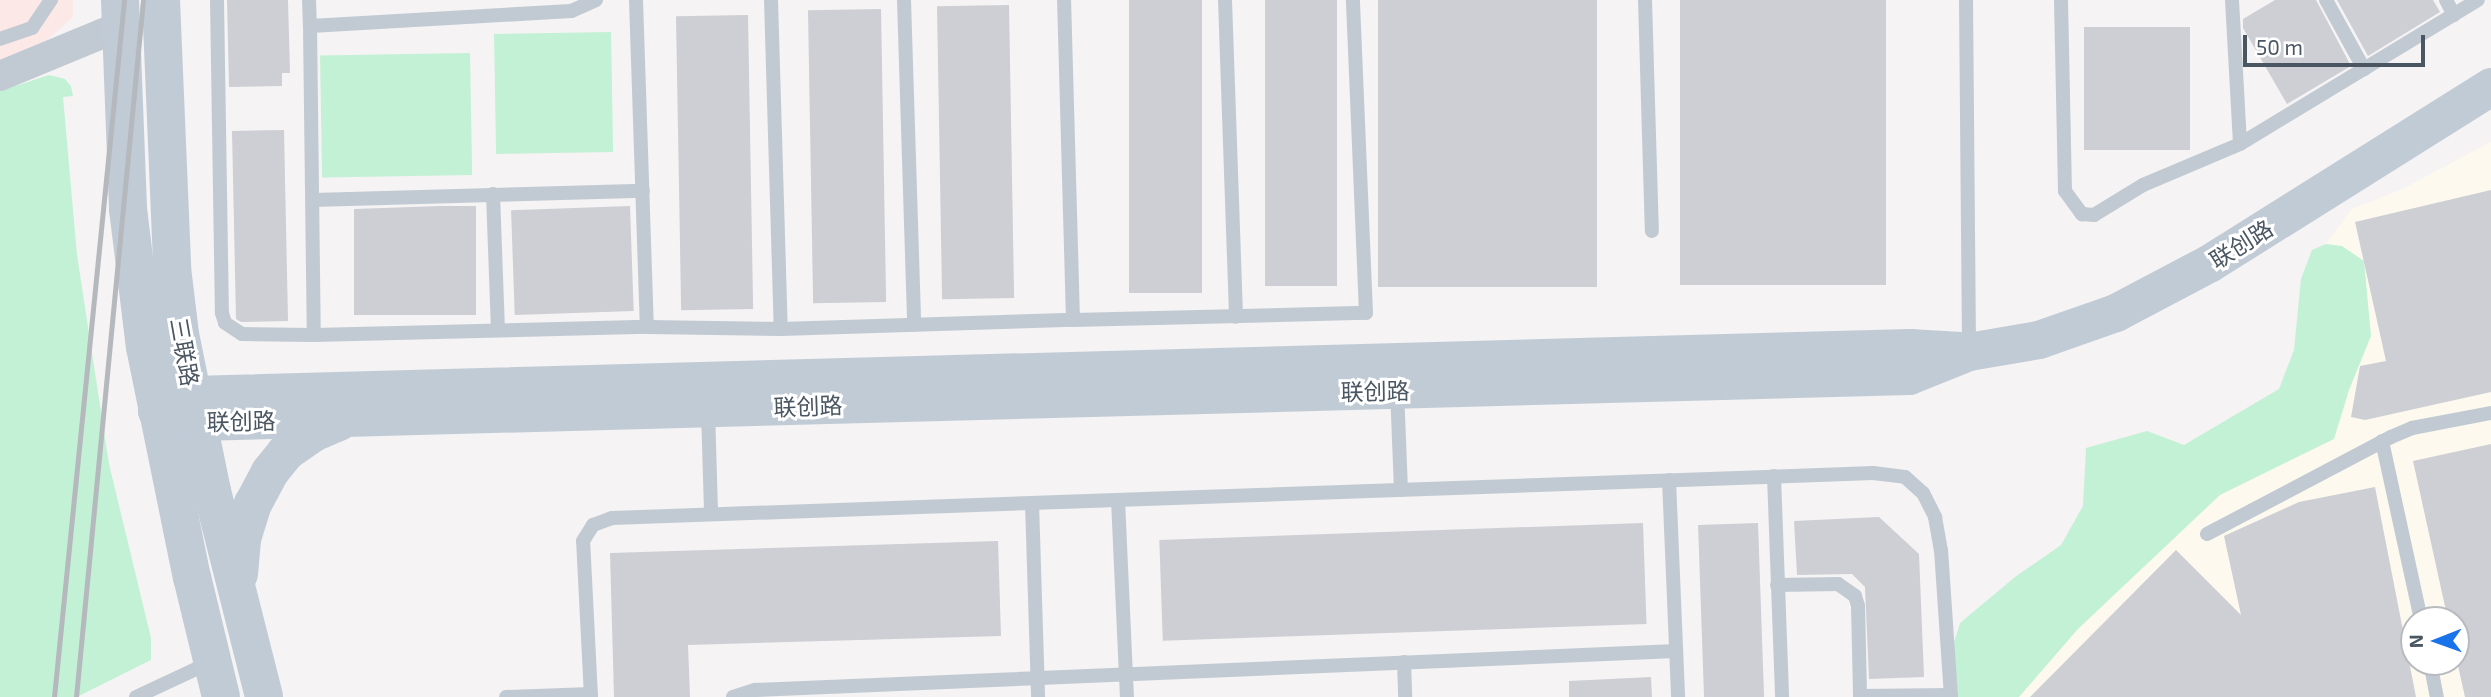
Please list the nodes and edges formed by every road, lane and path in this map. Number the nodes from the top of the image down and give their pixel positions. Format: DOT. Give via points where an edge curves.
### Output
graph roads {
  1 [pos="51,0"];
  2 [pos="161,0"];
  3 [pos="217,0"];
  4 [pos="309,0"];
  5 [pos="596,0"];
  6 [pos="636,0"];
  7 [pos="771,0"];
  8 [pos="904,0"];
  9 [pos="1065,0"];
  10 [pos="1225,0"];
  11 [pos="1353,0"];
  12 [pos="1645,0"];
  13 [pos="1966,0"];
  14 [pos="2061,0"];
  15 [pos="2232,0"];
  16 [pos="2326,0"];
  17 [pos="2446,0"];
  18 [pos="2479,0"];
  19 [pos="120,13"];
  20 [pos="2454,15"];
  21 [pos="310,26"];
  22 [pos="0,39"];
  23 [pos="2364,69"];
  24 [pos="0,76"];
  25 [pos="2491,87"];
  26 [pos="2240,144"];
  27 [pos="643,191"];
  28 [pos="493,194"];
  29 [pos="313,200"];
  30 [pos="1653,230"];
  31 [pos="1236,317"];
  32 [pos="1073,320"];
  33 [pos="914,325"];
  34 [pos="647,327"];
  35 [pos="781,329"];
  36 [pos="498,330"];
  37 [pos="314,335"];
  38 [pos="1969,352"];
  39 [pos="1396,376"];
  40 [pos="195,408"];
  41 [pos="708,409"];
  42 [pos="157,411"];
  43 [pos="2491,413"];
  44 [pos="348,418"];
  45 [pos="2382,441"];
  46 [pos="1774,476"];
  47 [pos="1669,480"];
  48 [pos="1401,490"];
  49 [pos="1118,500"];
  50 [pos="1032,503"];
  51 [pos="711,513"];
  52 [pos="2207,534"];
  53 [pos="1777,585"];
  54 [pos="2418,606"];
  55 [pos="240,607"];
  56 [pos="1676,651"];
  57 [pos="1404,662"];
  58 [pos="1126,673"];
  59 [pos="2433,676"];
  60 [pos="1037,677"];
  61 [pos="217,679"];
  62 [pos="591,696"];
  63 [pos="1951,696"];
  64 [pos="136,697"];
  65 [pos="264,697"];
  66 [pos="506,697"];
  67 [pos="733,697"];
  68 [pos="1038,697"];
  69 [pos="1127,697"];
  70 [pos="1405,697"];
  71 [pos="1678,697"];
  72 [pos="1782,697"];
  73 [pos="1860,697"];
  74 [pos="2437,697"];
  1 -- 22 [label="lane" via="32,28"];
  2 -- 40 [label="street, 三联路" via="173,268"];
  3 -- 37 [label="lane" via="222,313 225,323 242,334"];
  4 -- 21 [label="lane"];
  5 -- 21 [label="lane" via="571,11"];
  6 -- 27 [label="lane"];
  7 -- 35 [label="lane"];
  8 -- 33 [label="lane"];
  9 -- 32 [label="lane"];
  10 -- 31 [label="lane"];
  11 -- 31 [label="lane" via="1366,313"];
  12 -- 30 [label="lane"];
  13 -- 38 [label="lane"];
  14 -- 26 [label="lane" via="2065,191 2082,214 2094,215 2143,186"];
  15 -- 26 [label="lane"];
  16 -- 23 [label="lane"];
  17 -- 20 [label="lane"];
  18 -- 20 [label="lane"];
  19 -- 24 [label="street"];
  19 -- 42 [label="street" via="128,209"];
  20 -- 23 [label="lane"];
  21 -- 29 [label="lane"];
  23 -- 26 [label="lane"];
  25 -- 38 [label="street, 联创路" via="2209,264 2116,313 2039,340"];
  27 -- 28 [label="lane"];
  27 -- 34 [label="lane"];
  28 -- 29 [label="lane"];
  28 -- 36 [label="lane"];
  29 -- 37 [label="lane"];
  31 -- 32 [label="lane"];
  32 -- 33 [label="lane"];
  33 -- 35 [label="lane"];
  34 -- 35 [label="lane"];
  34 -- 36 [label="lane"];
  36 -- 37 [label="lane"];
  38 -- 39 [label="street, 联创路" via="1909,376"];
  39 -- 40 [label="street, 联创路"];
  39 -- 41 [label="street, 联创路"];
  39 -- 48 [label="lane"];
  40 -- 42 [label="street, 联创路"];
  40 -- 44 [label="street, 联创路"];
  40 -- 55 [label="street, 三联路"];
  41 -- 44 [label="street, 联创路"];
  41 -- 51 [label="lane"];
  42 -- 61 [label="street"];
  43 -- 45 [label="lane" via="2412,428"];
  44 -- 55 [label="street" via="313,433 286,452 270,472 242,539"];
  45 -- 52 [label="lane"];
  45 -- 54 [label="lane"];
  46 -- 47 [label="lane"];
  46 -- 53 [label="lane"];
  46 -- 63 [label="lane" via="1873,472 1905,477 1923,493 1935,517 1941,550"];
  47 -- 48 [label="lane"];
  47 -- 56 [label="lane"];
  48 -- 49 [label="lane"];
  49 -- 50 [label="lane"];
  49 -- 58 [label="lane"];
  50 -- 51 [label="lane"];
  50 -- 60 [label="lane"];
  51 -- 62 [label="lane" via="612,518 593,525 583,541"];
  53 -- 72 [label="lane"];
  53 -- 73 [label="lane" via="1838,584 1855,596"];
  55 -- 65 [label="street, 三联路"];
  56 -- 57 [label="lane"];
  56 -- 71 [label="lane"];
  57 -- 58 [label="lane"];
  57 -- 70 [label="lane"];
  58 -- 60 [label="lane"];
  58 -- 69 [label="lane"];
  59 -- 74 [label="lane"];
  60 -- 67 [label="lane" via="755,690"];
  60 -- 68 [label="lane"];
  61 -- 64 [label="lane"];
  62 -- 66 [label="lane"];
  63 -- 73 [label="lane"];
}
